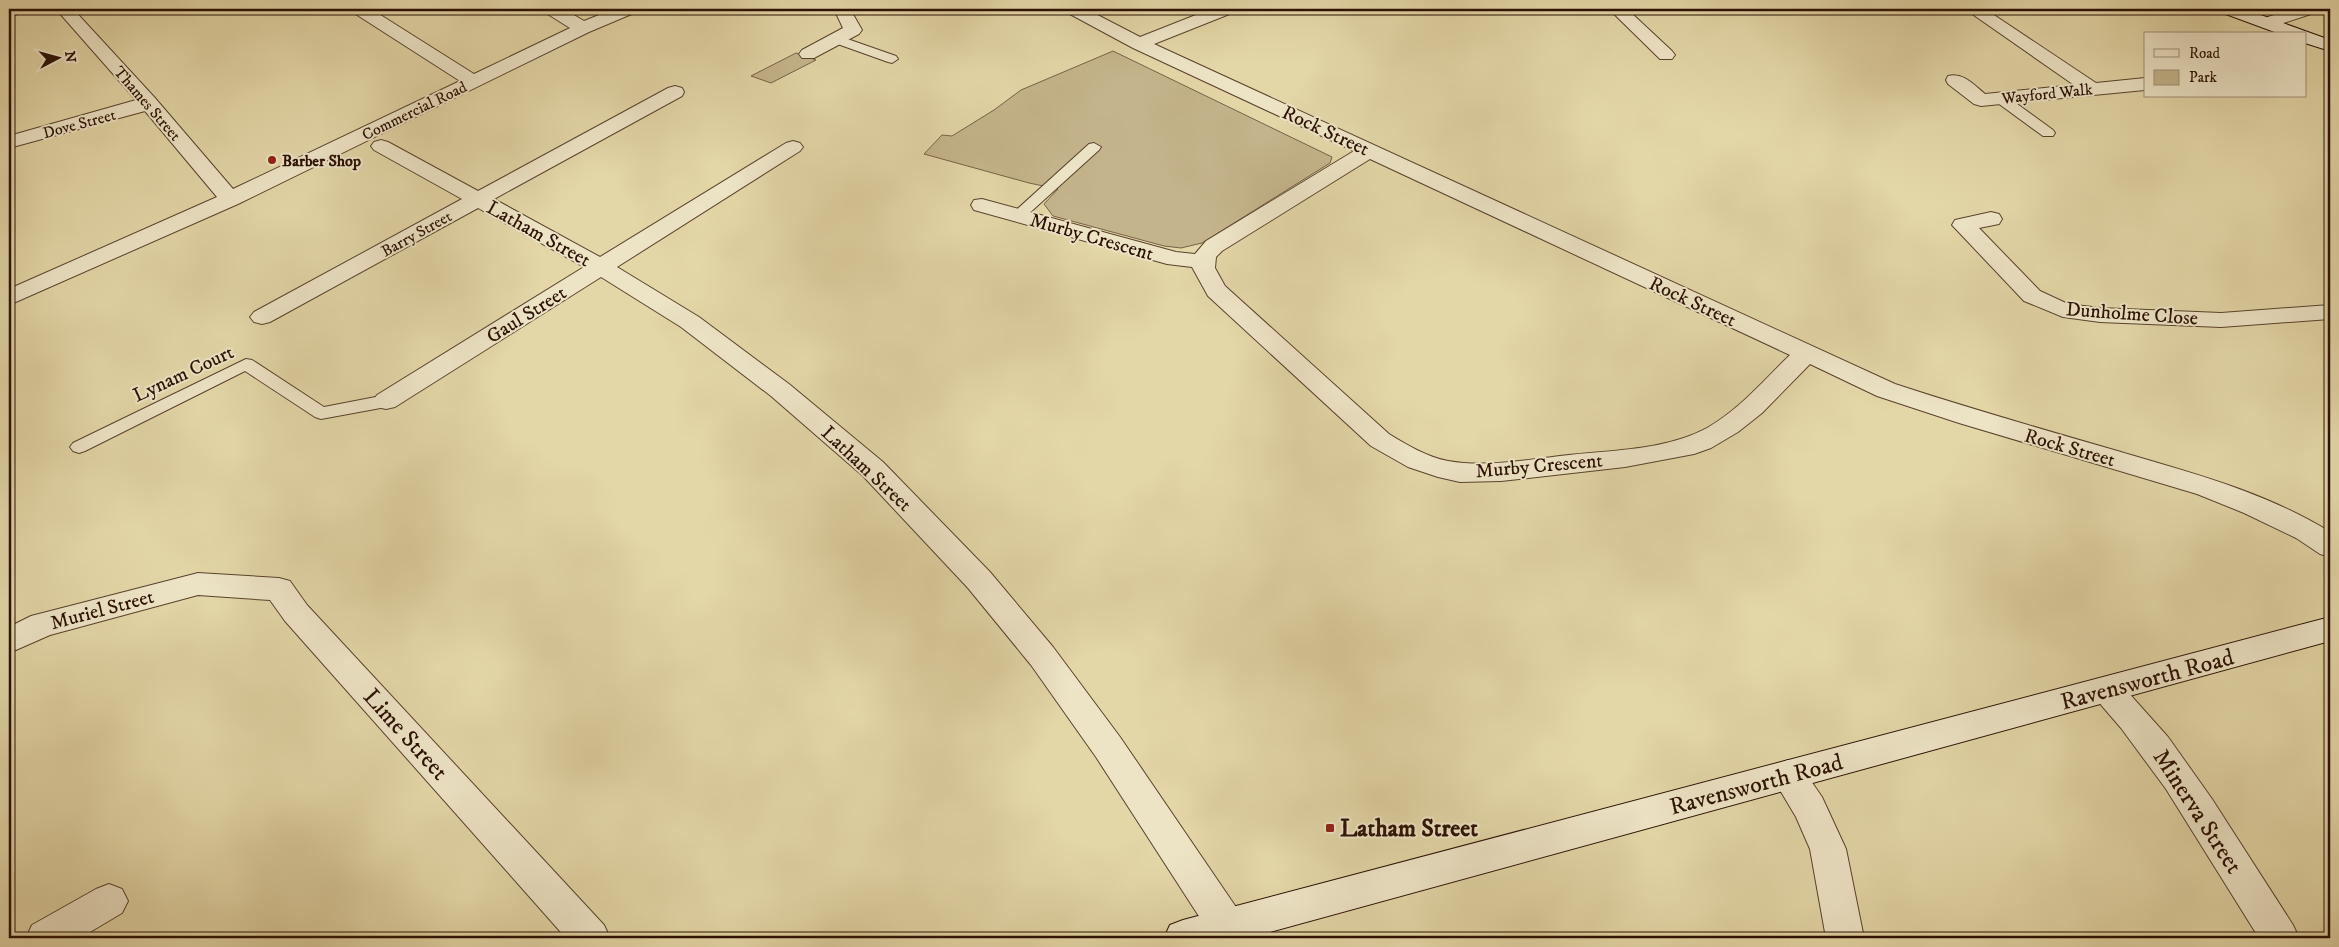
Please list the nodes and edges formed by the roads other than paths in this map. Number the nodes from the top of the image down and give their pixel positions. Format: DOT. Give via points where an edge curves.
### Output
graph roads {
  1 [pos="27,9"];
  2 [pos="64,9"];
  3 [pos="360,9"];
  4 [pos="552,9"];
  5 [pos="628,9"];
  6 [pos="842,9"];
  7 [pos="1074,9"];
  8 [pos="1226,9"];
  9 [pos="1638,9"];
  10 [pos="1974,9"];
  11 [pos="2229,9"];
  12 [pos="2308,9"];
  13 [pos="1618,10"];
  14 [pos="9,14"];
  15 [pos="2268,23"];
  16 [pos="583,28"];
  17 [pos="2292,32"];
  18 [pos="2306,37"];
  19 [pos="836,39"];
  20 [pos="1138,44"];
  21 [pos="2330,46"];
  22 [pos="1665,48"];
  23 [pos="808,54"];
  24 [pos="892,59"];
  25 [pos="1954,80"];
  26 [pos="473,81"];
  27 [pos="2144,84"];
  28 [pos="2092,89"];
  29 [pos="675,92"];
  30 [pos="2000,98"];
  31 [pos="148,102"];
  32 [pos="2048,133"];
  33 [pos="9,142"];
  34 [pos="381,146"];
  35 [pos="792,147"];
  36 [pos="1094,147"];
  37 [pos="1369,150"];
  38 [pos="230,199"];
  39 [pos="478,200"];
  40 [pos="982,204"];
  41 [pos="1019,215"];
  42 [pos="1991,219"];
  43 [pos="1202,261"];
  44 [pos="601,267"];
  45 [pos="9,298"];
  46 [pos="2330,312"];
  47 [pos="262,317"];
  48 [pos="1807,354"];
  49 [pos="386,401"];
  50 [pos="79,447"];
  51 [pos="2330,546"];
  52 [pos="198,584"];
  53 [pos="2330,629"];
  54 [pos="9,641"];
  55 [pos="2107,690"];
  56 [pos="1788,775"];
  57 [pos="110,901"];
  58 [pos="1230,932"];
  59 [pos="45,938"];
  60 [pos="591,938"];
  61 [pos="1182,938"];
  62 [pos="1845,938"];
  63 [pos="2280,938"];
  1 -- 14 [label="lane"];
  2 -- 31 [label="street, Thames Street"];
  3 -- 26 [label="street"];
  4 -- 16 [label="street"];
  5 -- 16 [label="street, Commercial Road"];
  6 -- 19 [label="street" via="853,30"];
  7 -- 20 [label="street, Rock Street"];
  8 -- 20 [label="street"];
  9 -- 13 [label="lane"];
  10 -- 28 [label="street"];
  11 -- 15 [label="street"];
  12 -- 15 [label="street"];
  13 -- 22 [label="street"];
  15 -- 17 [label="street"];
  16 -- 26 [label="street, Commercial Road"];
  18 -- 21 [label="street"];
  19 -- 23 [label="street"];
  19 -- 24 [label="lane"];
  20 -- 37 [label="street, Rock Street"];
  25 -- 30 [label="street, Wayford Walk" via="1980,100"];
  26 -- 38 [label="street, Commercial Road"];
  27 -- 28 [label="street, Wayford Walk"];
  28 -- 30 [label="street, Wayford Walk"];
  29 -- 39 [label="street, Barry Street"];
  30 -- 32 [label="lane"];
  31 -- 33 [label="street, Dove Street"];
  31 -- 38 [label="street, Thames Street"];
  34 -- 39 [label="street, Latham Street"];
  35 -- 44 [label="street, Gaul Street"];
  36 -- 41 [label="lane"];
  37 -- 43 [label="street" via="1214,246 1204,253"];
  37 -- 48 [label="street, Rock Street"];
  38 -- 45 [label="street, Commercial Road"];
  39 -- 44 [label="street, Latham Street"];
  39 -- 47 [label="street, Barry Street"];
  40 -- 41 [label="street, Murby Crescent"];
  41 -- 43 [label="street, Murby Crescent" via="1174,259"];
  42 -- 46 [label="street, Dunholme Close" via="1964,225 2032,296 2062,310 2100,315 2221,320"];
  43 -- 48 [label="street, Murby Crescent" via="1206,276 1216,291 1380,440 1428,465 1459,472 1493,473 1628,457 1688,445 1715,435 1734,423"];
  44 -- 49 [label="street, Gaul Street"];
  44 -- 58 [label="street, Latham Street" via="690,322 780,390 873,469 921,518 979,580 1042,656 1108,747"];
  48 -- 51 [label="street, Rock Street" via="1886,390 2207,487 2263,510"];
  49 -- 50 [label="lane, Lynam Court" via="321,413 246,364"];
  52 -- 54 [label="street, Muriel Street" via="42,625"];
  52 -- 60 [label="street, Lime Street" via="279,588 296,613"];
  53 -- 55 [label="street, Ravensworth Road"];
  55 -- 56 [label="street, Ravensworth Road"];
  55 -- 63 [label="street, Minerva Street" via="2134,717 2172,767"];
  56 -- 58 [label="street, Ravensworth Road"];
  56 -- 62 [label="street" via="1810,808 1828,849"];
  57 -- 59 [label="street"];
  58 -- 61 [label="street, Ravensworth Road"];
}
